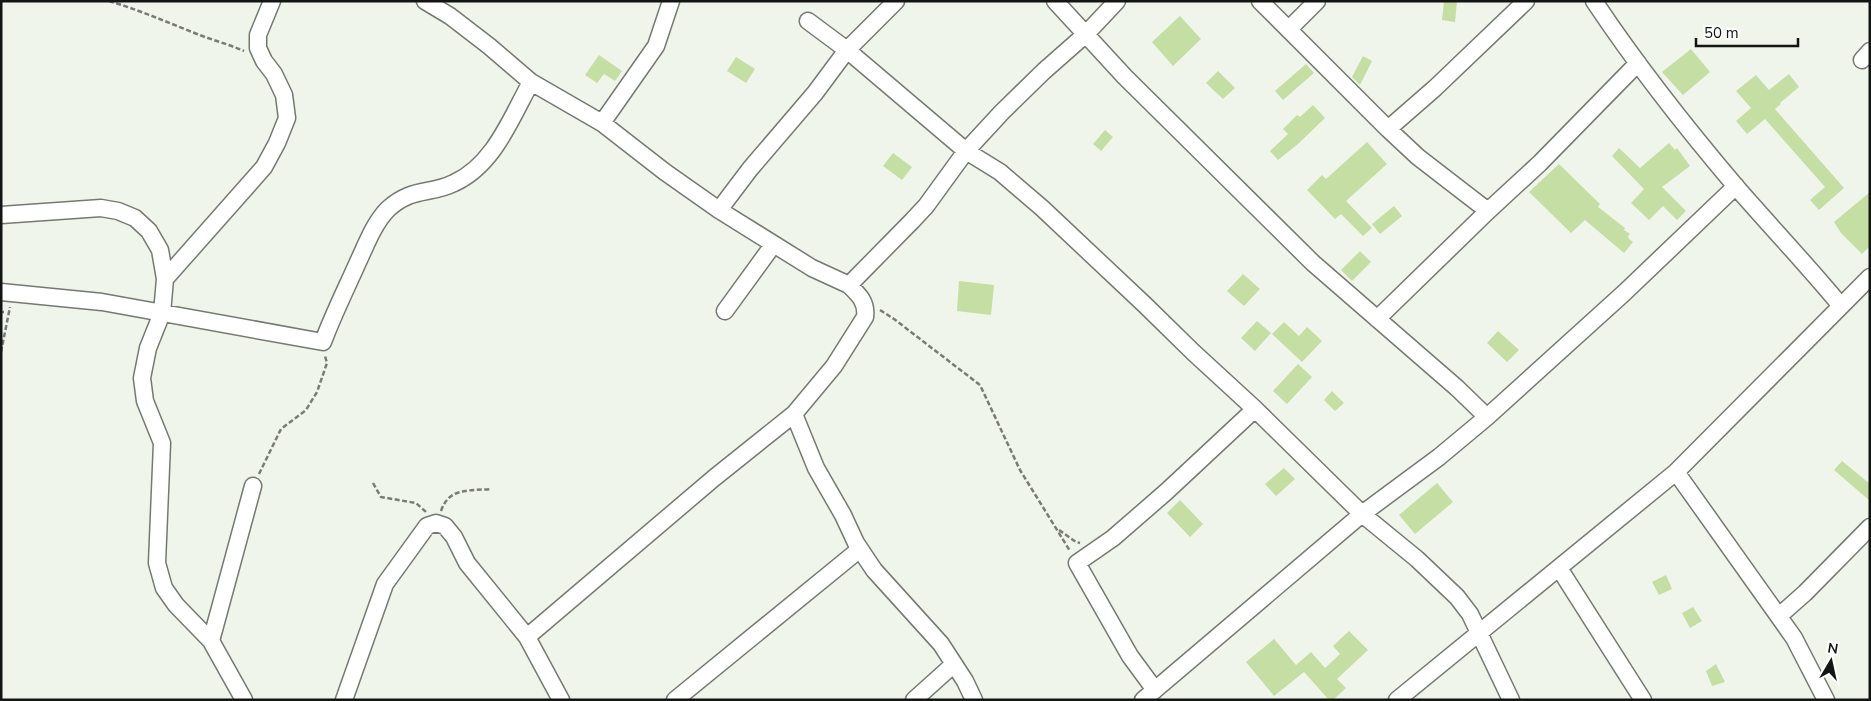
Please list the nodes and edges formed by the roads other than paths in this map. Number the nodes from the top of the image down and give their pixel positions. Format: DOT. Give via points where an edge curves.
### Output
graph roads {
  1 [pos="272,1"];
  2 [pos="425,1"];
  3 [pos="671,1"];
  4 [pos="896,1"];
  5 [pos="1055,1"];
  6 [pos="1117,1"];
  7 [pos="1260,1"];
  8 [pos="1316,1"];
  9 [pos="1526,1"];
  10 [pos="1594,1"];
  11 [pos="808,21"];
  12 [pos="1289,29"];
  13 [pos="1086,34"];
  14 [pos="847,50"];
  15 [pos="1638,63"];
  16 [pos="531,82"];
  17 [pos="602,123"];
  18 [pos="1388,129"];
  19 [pos="966,151"];
  20 [pos="1736,186"];
  21 [pos="718,210"];
  22 [pos="1488,211"];
  23 [pos="1,215"];
  24 [pos="773,245"];
  25 [pos="1870,277"];
  26 [pos="166,279"];
  27 [pos="849,285"];
  28 [pos="7,293"];
  29 [pos="1841,306"];
  30 [pos="725,311"];
  31 [pos="162,313"];
  32 [pos="1377,319"];
  33 [pos="1255,409"];
  34 [pos="794,414"];
  35 [pos="1487,417"];
  36 [pos="1676,472"];
  37 [pos="253,486"];
  38 [pos="1362,514"];
  39 [pos="1868,532"];
  40 [pos="860,549"];
  41 [pos="1559,568"];
  42 [pos="1779,616"];
  43 [pos="1479,634"];
  44 [pos="527,637"];
  45 [pos="211,641"];
  46 [pos="954,664"];
  47 [pos="1149,695"];
  48 [pos="1820,698"];
  49 [pos="244,700"];
  50 [pos="344,700"];
  51 [pos="561,700"];
  52 [pos="675,700"];
  53 [pos="914,700"];
  54 [pos="974,700"];
  55 [pos="1397,700"];
  56 [pos="1511,700"];
  57 [pos="1642,700"];
  1 -- 26 [label="street" via="258,35 258,48 284,95 287,118 264,168"];
  2 -- 16 [label="street" via="450,16"];
  3 -- 17 [label="street" via="656,46"];
  4 -- 14 [label="street"];
  5 -- 13 [label="street"];
  6 -- 13 [label="street"];
  7 -- 12 [label="street"];
  8 -- 12 [label="street"];
  9 -- 18 [label="street"];
  10 -- 15 [label="street"];
  11 -- 14 [label="street"];
  12 -- 18 [label="street"];
  13 -- 19 [label="street" via="1044,71"];
  13 -- 32 [label="street" via="1313,263"];
  14 -- 19 [label="street"];
  14 -- 21 [label="street" via="815,94"];
  15 -- 20 [label="street"];
  15 -- 22 [label="street"];
  16 -- 17 [label="street"];
  16 -- 31 [label="street" via="496,145 478,167 454,184 412,194 387,210 368,241 323,342"];
  17 -- 21 [label="street"];
  18 -- 22 [label="street"];
  19 -- 27 [label="street" via="926,206"];
  19 -- 33 [label="street" via="1000,172 1042,208"];
  20 -- 29 [label="street"];
  20 -- 35 [label="street"];
  21 -- 24 [label="street"];
  22 -- 32 [label="street"];
  23 -- 26 [label="street" via="101,208 118,211 135,218 149,231 160,250"];
  24 -- 27 [label="street"];
  24 -- 30 [label="street"];
  25 -- 29 [label="street"];
  26 -- 31 [label="street"];
  27 -- 34 [label="street" via="864,300 865,317 834,366"];
  28 -- 31 [label="street" via="102,302"];
  29 -- 36 [label="street"];
  31 -- 45 [label="street" via="148,348 142,378 145,401 162,444 157,563 164,588"];
  32 -- 35 [label="street"];
  33 -- 38 [label="street"];
  33 -- 47 [label="street" via="1113,538 1077,563"];
  34 -- 40 [label="street" via="816,468"];
  34 -- 44 [label="street"];
  35 -- 38 [label="street"];
  36 -- 41 [label="street"];
  36 -- 42 [label="street"];
  37 -- 45 [label="street"];
  38 -- 43 [label="street" via="1457,596"];
  38 -- 47 [label="street"];
  39 -- 42 [label="street"];
  40 -- 46 [label="street" via="879,576 941,644"];
  40 -- 52 [label="street"];
  41 -- 43 [label="street"];
  41 -- 57 [label="street"];
  42 -- 48 [label="street" via="1794,638"];
  43 -- 55 [label="street"];
  43 -- 56 [label="street"];
  44 -- 50 [label="street" via="468,563 445,526 436,523 427,526 385,584"];
  44 -- 51 [label="street"];
  45 -- 49 [label="street"];
  46 -- 53 [label="street"];
  46 -- 54 [label="street"];
}
